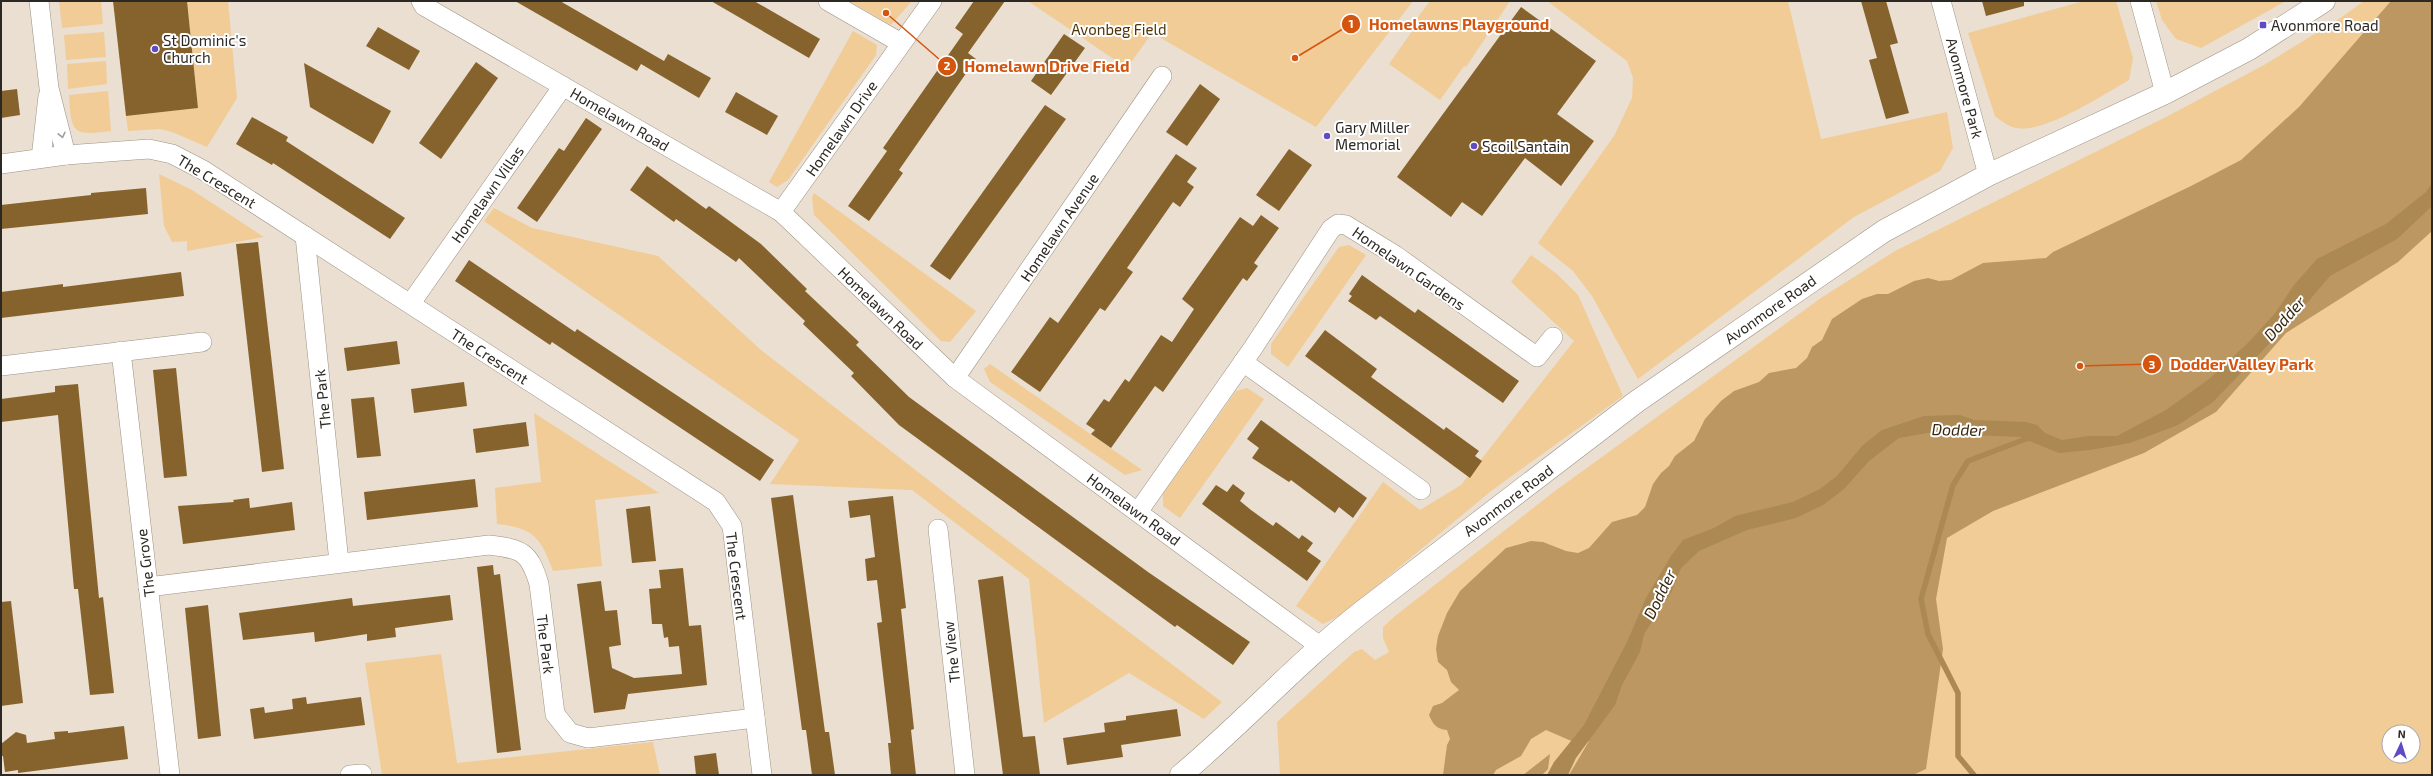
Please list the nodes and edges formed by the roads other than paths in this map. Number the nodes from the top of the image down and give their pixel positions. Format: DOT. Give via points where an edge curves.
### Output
graph roads {
  1 [pos="39,1"];
  2 [pos="422,1"];
  3 [pos="828,1"];
  4 [pos="932,1"];
  5 [pos="1941,1"];
  6 [pos="2140,1"];
  7 [pos="2324,1"];
  8 [pos="900,42"];
  9 [pos="1162,76"];
  10 [pos="563,86"];
  11 [pos="49,88"];
  12 [pos="2165,93"];
  13 [pos="66,155"];
  14 [pos="41,158"];
  15 [pos="1,164"];
  16 [pos="1988,176"];
  17 [pos="780,212"];
  18 [pos="306,236"];
  19 [pos="411,303"];
  20 [pos="1553,337"];
  21 [pos="202,342"];
  22 [pos="121,351"];
  23 [pos="1243,362"];
  24 [pos="1,366"];
  25 [pos="955,378"];
  26 [pos="1421,490"];
  27 [pos="1138,512"];
  28 [pos="938,529"];
  29 [pos="339,562"];
  30 [pos="148,587"];
  31 [pos="1321,647"];
  32 [pos="755,718"];
  33 [pos="170,775"];
  34 [pos="762,775"];
  35 [pos="965,775"];
  36 [pos="1181,775"];
  1 -- 11 [label="street"];
  2 -- 10 [label="street, Homelawn Road" via="424,6"];
  3 -- 8 [label="street"];
  4 -- 8 [label="street, Homelawn Drive"];
  5 -- 16 [label="street, Avonmore Park"];
  6 -- 12 [label="street"];
  7 -- 12 [label="street, Avonmore Road" via="2249,49"];
  8 -- 17 [label="street, Homelawn Drive"];
  9 -- 25 [label="street, Homelawn Avenue"];
  10 -- 17 [label="street, Homelawn Road"];
  10 -- 19 [label="street, Homelawn Villas"];
  11 -- 13 [label="street, one-way"];
  11 -- 14 [label="street"];
  12 -- 16 [label="street, Avonmore Road"];
  13 -- 14 [label="street, The Crescent"];
  13 -- 18 [label="street, The Crescent" via="149,149 172,154 204,170"];
  14 -- 15 [label="street, The Crescent"];
  16 -- 31 [label="street, Avonmore Road" via="1884,231 1636,402 1359,614"];
  17 -- 25 [label="street, Homelawn Road"];
  18 -- 19 [label="street, The Crescent"];
  18 -- 29 [label="street, The Park"];
  19 -- 32 [label="street, The Crescent" via="635,452 716,502 732,526"];
  20 -- 23 [label="street, Homelawn Gardens" via="1537,357 1395,255 1342,224 1331,229"];
  21 -- 22 [label="street"];
  22 -- 24 [label="street"];
  22 -- 30 [label="street, The Grove"];
  23 -- 26 [label="street"];
  23 -- 27 [label="street, Homelawn Gardens"];
  25 -- 27 [label="street, Homelawn Road"];
  27 -- 31 [label="street, Homelawn Road"];
  28 -- 35 [label="street, The View"];
  29 -- 30 [label="street, The Park"];
  29 -- 32 [label="street, The Park" via="489,545 508,547 526,554 534,567 539,584 556,714 570,733 588,738"];
  30 -- 33 [label="street, The Grove"];
  31 -- 36 [label="street, Avonmore Road" via="1224,739"];
  32 -- 34 [label="street, The Crescent"];
}
